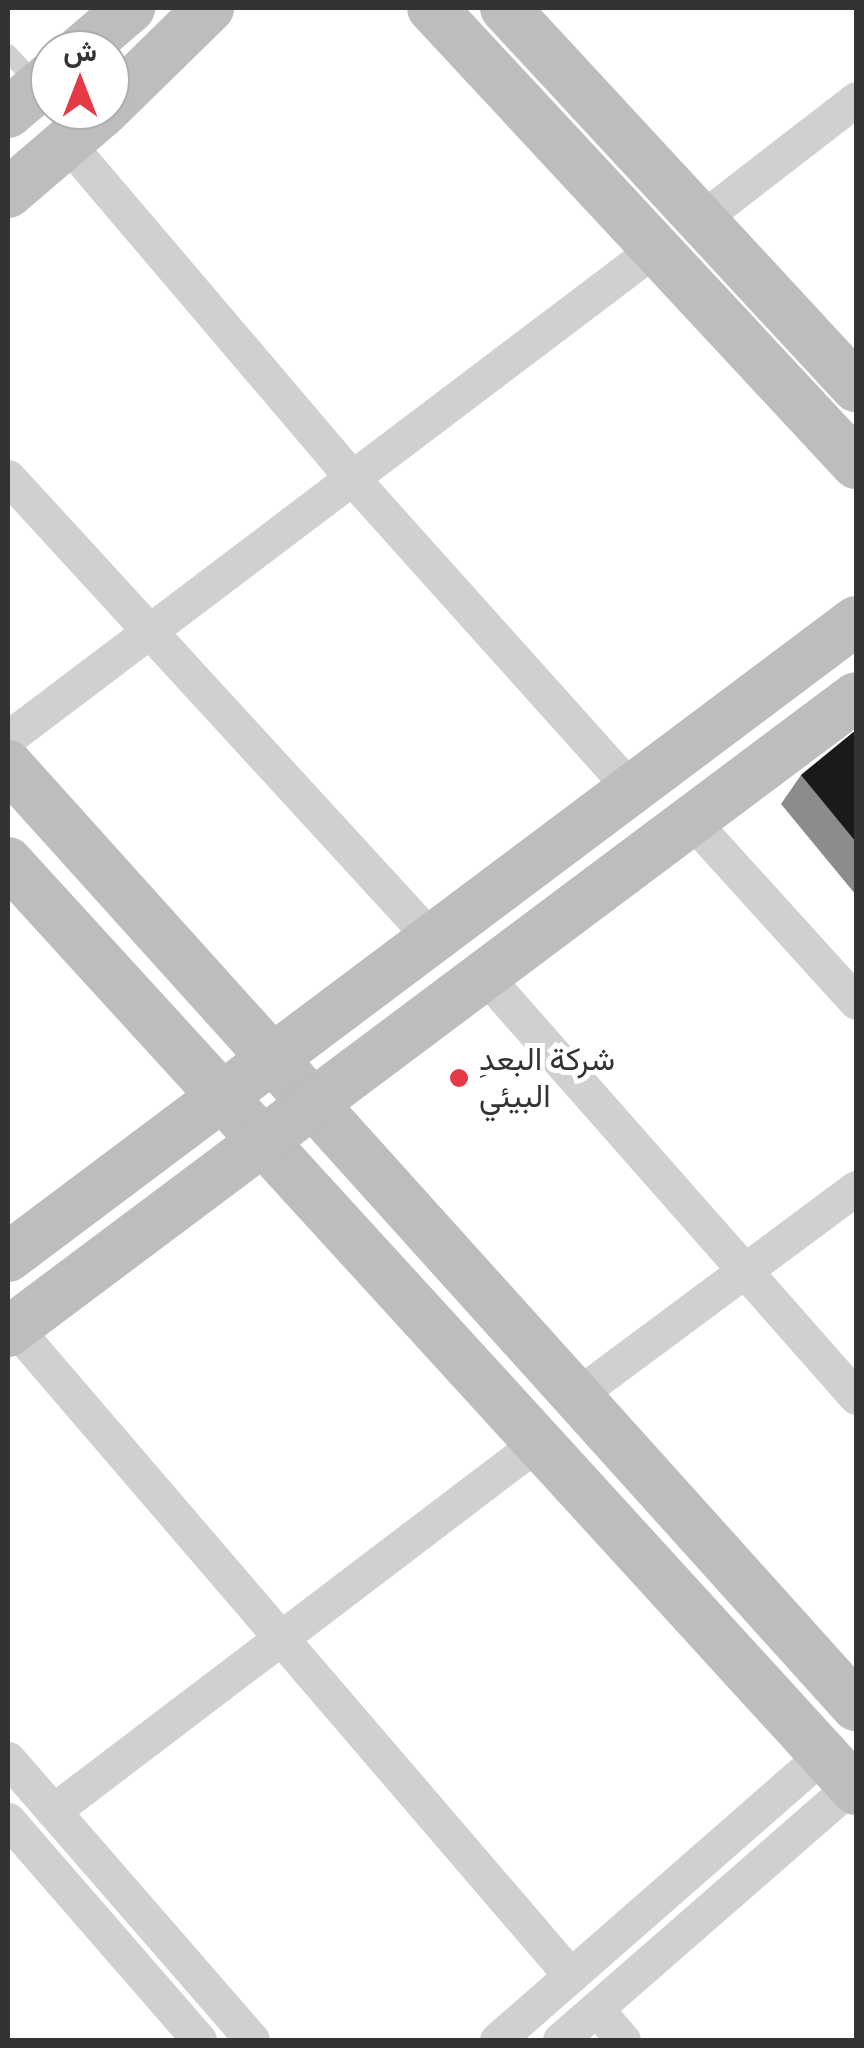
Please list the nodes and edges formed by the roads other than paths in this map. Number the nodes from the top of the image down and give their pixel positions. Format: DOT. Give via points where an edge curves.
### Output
graph roads {
  1 [pos="130,8"];
  2 [pos="210,8"];
  3 [pos="432,8"];
  4 [pos="505,8"];
  5 [pos="104,30"];
  6 [pos="130,86"];
  7 [pos="856,99"];
  8 [pos="84,130"];
  9 [pos="69,145"];
  10 [pos="8,193"];
  11 [pos="701,219"];
  12 [pos="656,248"];
  13 [pos="856,387"];
  14 [pos="856,464"];
  15 [pos="8,477"];
  16 [pos="352,478"];
  17 [pos="856,622"];
  18 [pos="147,633"];
  19 [pos="856,697"];
  20 [pos="8,738"];
  21 [pos="8,764"];
  22 [pos="632,790"];
  23 [pos="692,821"];
  24 [pos="8,862"];
  25 [pos="433,940"];
  26 [pos="485,976"];
  27 [pos="856,1002"];
  28 [pos="274,1060"];
  29 [pos="227,1095"];
  30 [pos="314,1105"];
  31 [pos="268,1140"];
  32 [pos="856,1188"];
  33 [pos="8,1257"];
  34 [pos="745,1271"];
  35 [pos="10,1329"];
  36 [pos="577,1396"];
  37 [pos="856,1396"];
  38 [pos="540,1441"];
  39 [pos="281,1638"];
  40 [pos="856,1706"];
  41 [pos="8,1758"];
  42 [pos="844,1776"];
  43 [pos="53,1811"];
  44 [pos="11,1831"];
  45 [pos="571,1976"];
  46 [pos="596,2009"];
  47 [pos="199,2040"];
  48 [pos="252,2040"];
  49 [pos="497,2040"];
  50 [pos="560,2040"];
  51 [pos="623,2040"];
  1 -- 5 [label="street"];
  2 -- 6 [label="street"];
  3 -- 12 [label="street"];
  4 -- 11 [label="street"];
  7 -- 11 [label="street"];
  8 -- 9 [label="street"];
  9 -- 10 [label="street"];
  9 -- 16 [label="street"];
  11 -- 13 [label="street"];
  12 -- 14 [label="street"];
  12 -- 16 [label="street"];
  15 -- 18 [label="street"];
  16 -- 18 [label="street"];
  16 -- 22 [label="street"];
  17 -- 22 [label="street"];
  18 -- 20 [label="street"];
  18 -- 25 [label="street"];
  19 -- 23 [label="street"];
  21 -- 28 [label="street"];
  22 -- 25 [label="street"];
  23 -- 26 [label="street"];
  23 -- 27 [label="street"];
  24 -- 29 [label="street"];
  25 -- 28 [label="street"];
  26 -- 30 [label="street"];
  26 -- 34 [label="street"];
  28 -- 29 [label="street"];
  28 -- 30 [label="street"];
  29 -- 31 [label="street"];
  29 -- 33 [label="street"];
  30 -- 31 [label="street"];
  30 -- 36 [label="street"];
  31 -- 35 [label="street"];
  31 -- 38 [label="street"];
  32 -- 34 [label="street"];
  34 -- 36 [label="street"];
  34 -- 37 [label="street"];
  35 -- 39 [label="street"];
  36 -- 40 [label="street"];
  38 -- 39 [label="street"];
  38 -- 42 [label="street"];
  39 -- 43 [label="street"];
  39 -- 45 [label="street"];
  41 -- 43 [label="street"];
  42 -- 45 [label="street"];
  42 -- 46 [label="street"];
  43 -- 48 [label="street"];
  44 -- 47 [label="street"];
  45 -- 49 [label="street"];
  46 -- 50 [label="street"];
  46 -- 51 [label="street"];
}
